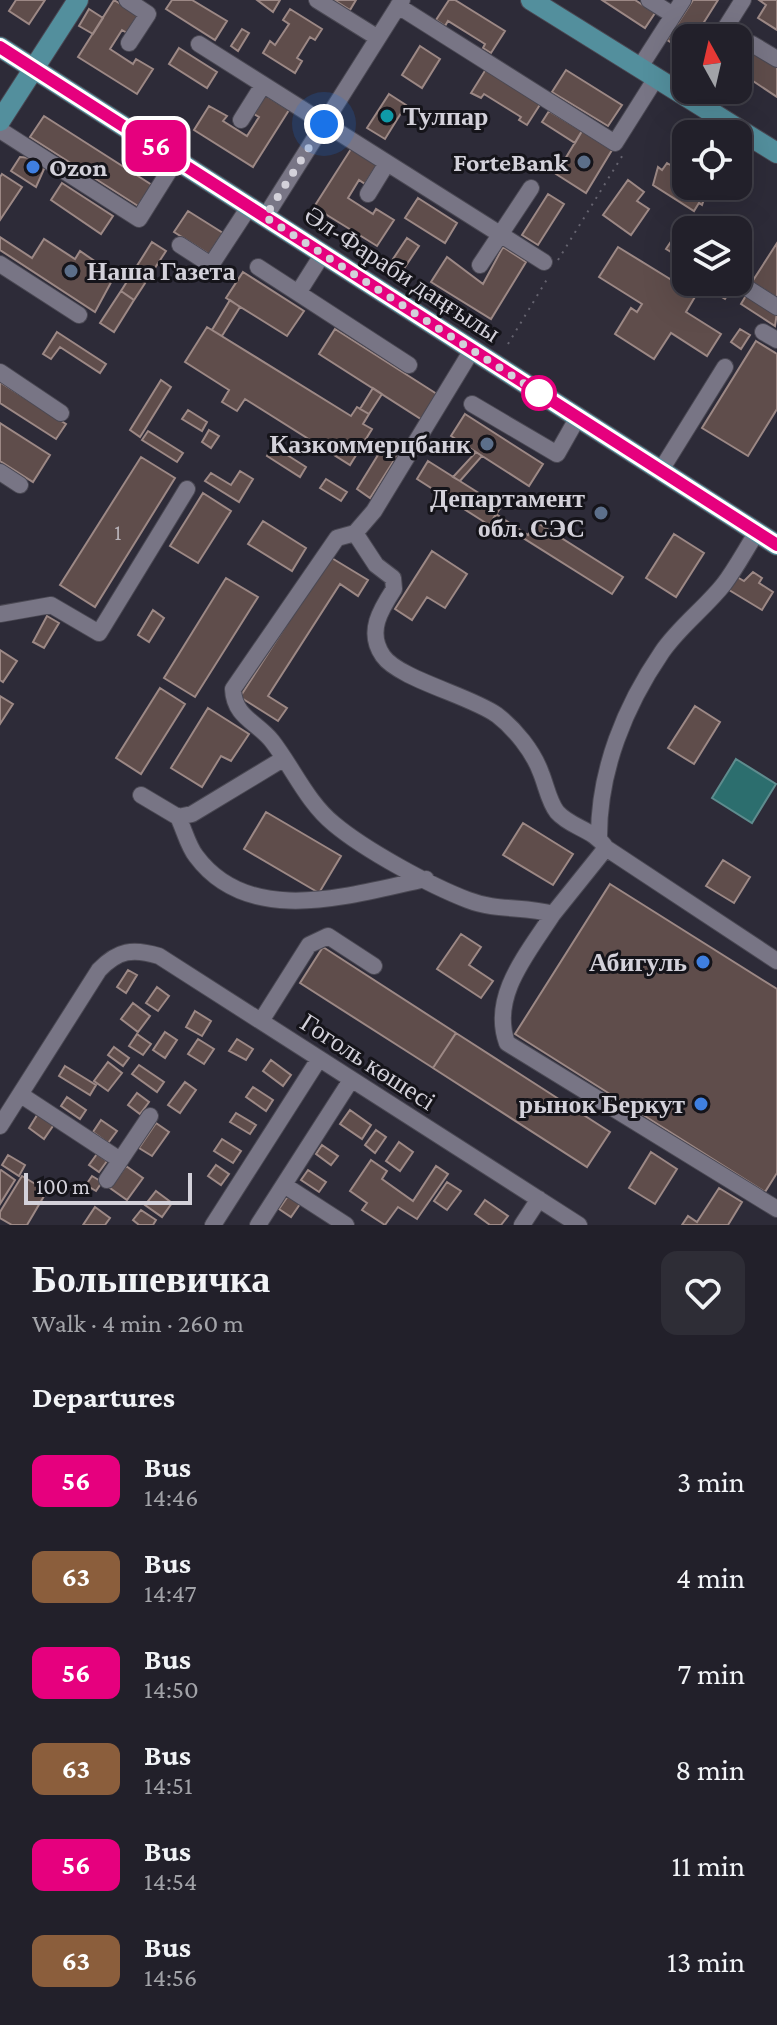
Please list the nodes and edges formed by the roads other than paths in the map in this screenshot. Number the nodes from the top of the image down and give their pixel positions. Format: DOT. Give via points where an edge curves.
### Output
graph roads {
  1 [pos="78,0"];
  2 [pos="127,0"];
  3 [pos="318,0"];
  4 [pos="531,0"];
  5 [pos="649,0"];
  6 [pos="683,0"];
  7 [pos="743,0"];
  8 [pos="400,3"];
  9 [pos="673,15"];
  10 [pos="728,24"];
  11 [pos="378,38"];
  12 [pos="129,43"];
  13 [pos="199,44"];
  14 [pos="752,44"];
  15 [pos="0,47"];
  16 [pos="777,59"];
  17 [pos="34,68"];
  18 [pos="648,72"];
  19 [pos="263,85"];
  20 [pos="672,85"];
  21 [pos="704,104"];
  22 [pos="0,119"];
  23 [pos="241,120"];
  24 [pos="324,124"];
  25 [pos="0,130"];
  26 [pos="777,153"];
  27 [pos="176,160"];
  28 [pos="387,163"];
  29 [pos="531,188"];
  30 [pos="368,194"];
  31 [pos="257,212"];
  32 [pos="500,235"];
  33 [pos="180,245"];
  34 [pos="322,255"];
  35 [pos="544,262"];
  36 [pos="0,264"];
  37 [pos="480,265"];
  38 [pos="258,267"];
  39 [pos="752,291"];
  40 [pos="298,293"];
  41 [pos="777,307"];
  42 [pos="79,315"];
  43 [pos="472,350"];
  44 [pos="409,365"];
  45 [pos="725,367"];
  46 [pos="0,372"];
  47 [pos="472,404"];
  48 [pos="61,413"];
  49 [pos="578,417"];
  50 [pos="661,470"];
  51 [pos="0,472"];
  52 [pos="20,485"];
  53 [pos="187,489"];
  54 [pos="757,532"];
  55 [pos="355,533"];
  56 [pos="777,545"];
  57 [pos="0,614"];
  58 [pos="283,759"];
  59 [pos="141,795"];
  60 [pos="178,817"];
  61 [pos="602,842"];
  62 [pos="426,879"];
  63 [pos="553,914"];
  64 [pos="777,961"];
  65 [pos="374,966"];
  66 [pos="261,1021"];
  67 [pos="319,1059"];
  68 [pos="351,1080"];
  69 [pos="21,1095"];
  70 [pos="150,1116"];
  71 [pos="0,1126"];
  72 [pos="120,1160"];
  73 [pos="107,1180"];
  74 [pos="284,1185"];
  75 [pos="539,1199"];
  76 [pos="777,1209"];
  77 [pos="575,1224"];
  78 [pos="213,1225"];
  79 [pos="258,1225"];
  80 [pos="346,1225"];
  81 [pos="522,1225"];
  1 -- 17 [label="main road"];
  2 -- 12 [label="street" via="148,14"];
  3 -- 11 [label="street"];
  4 -- 18 [label="main road"];
  5 -- 9 [label="street"];
  6 -- 9 [label="street"];
  7 -- 10 [label="street"];
  8 -- 11 [label="street"];
  8 -- 18 [label="street" via="615,143"];
  9 -- 18 [label="street"];
  11 -- 24 [label="street"];
  13 -- 19 [label="street"];
  14 -- 16 [label="street"];
  15 -- 17 [label="main road, Әл-Фараби даңғылы"];
  17 -- 22 [label="main road"];
  17 -- 27 [label="main road, Әл-Фараби даңғылы"];
  18 -- 20 [label="main road"];
  19 -- 23 [label="street"];
  19 -- 24 [label="street"];
  21 -- 26 [label="main road"];
  24 -- 28 [label="street"];
  24 -- 31 [label="street"];
  25 -- 27 [label="street" via="139,219"];
  27 -- 31 [label="main road, Әл-Фараби даңғылы"];
  28 -- 30 [label="street"];
  28 -- 32 [label="street"];
  29 -- 32 [label="street"];
  31 -- 33 [label="street" via="211,265"];
  31 -- 34 [label="main road, Әл-Фараби даңғылы"];
  32 -- 35 [label="street"];
  32 -- 37 [label="street"];
  34 -- 40 [label="street"];
  34 -- 43 [label="main road, Әл-Фараби даңғылы"];
  36 -- 42 [label="street"];
  38 -- 40 [label="street"];
  39 -- 41 [label="street"];
  40 -- 44 [label="street"];
  43 -- 49 [label="main road, Әл-Фараби даңғылы"];
  43 -- 55 [label="street" via="374,511"];
  45 -- 50 [label="street"];
  46 -- 48 [label="street"];
  47 -- 49 [label="street" via="557,454"];
  49 -- 50 [label="main road, Әл-Фараби даңғылы"];
  50 -- 54 [label="main road, Әл-Фараби даңғылы"];
  51 -- 52 [label="street"];
  53 -- 57 [label="street" via="99,633 51,605"];
  54 -- 56 [label="main road, Әл-Фараби даңғылы"];
  54 -- 61 [label="street" via="724,584 663,650 628,711 604,782 599,808"];
  55 -- 58 [label="street" via="337,538 233,689 233,702 271,738"];
  55 -- 61 [label="street" via="376,565 393,578 394,589 376,616 383,656 496,715 524,742 558,813"];
  58 -- 60 [label="street" via="192,814"];
  58 -- 62 [label="street" via="333,824"];
  59 -- 60 [label="street"];
  60 -- 62 [label="street" via="195,856 237,891 264,898 343,896"];
  61 -- 63 [label="street"];
  61 -- 64 [label="street"];
  62 -- 63 [label="street" via="468,900 507,911"];
  63 -- 76 [label="street" via="502,1001 500,1026 507,1043"];
  65 -- 66 [label="street" via="328,936 318,938"];
  66 -- 67 [label="street, Гоголь көшесі"];
  66 -- 69 [label="street, Гоголь көшесі" via="159,956 117,953 99,970"];
  67 -- 68 [label="street, Гоголь көшесі"];
  67 -- 78 [label="street"];
  68 -- 74 [label="street"];
  68 -- 75 [label="street, Гоголь көшесі"];
  69 -- 71 [label="street"];
  69 -- 72 [label="street"];
  70 -- 72 [label="street"];
  72 -- 73 [label="street"];
  74 -- 79 [label="street"];
  74 -- 80 [label="street"];
  75 -- 77 [label="street, Гоголь көшесі"];
  75 -- 81 [label="street"];
}
